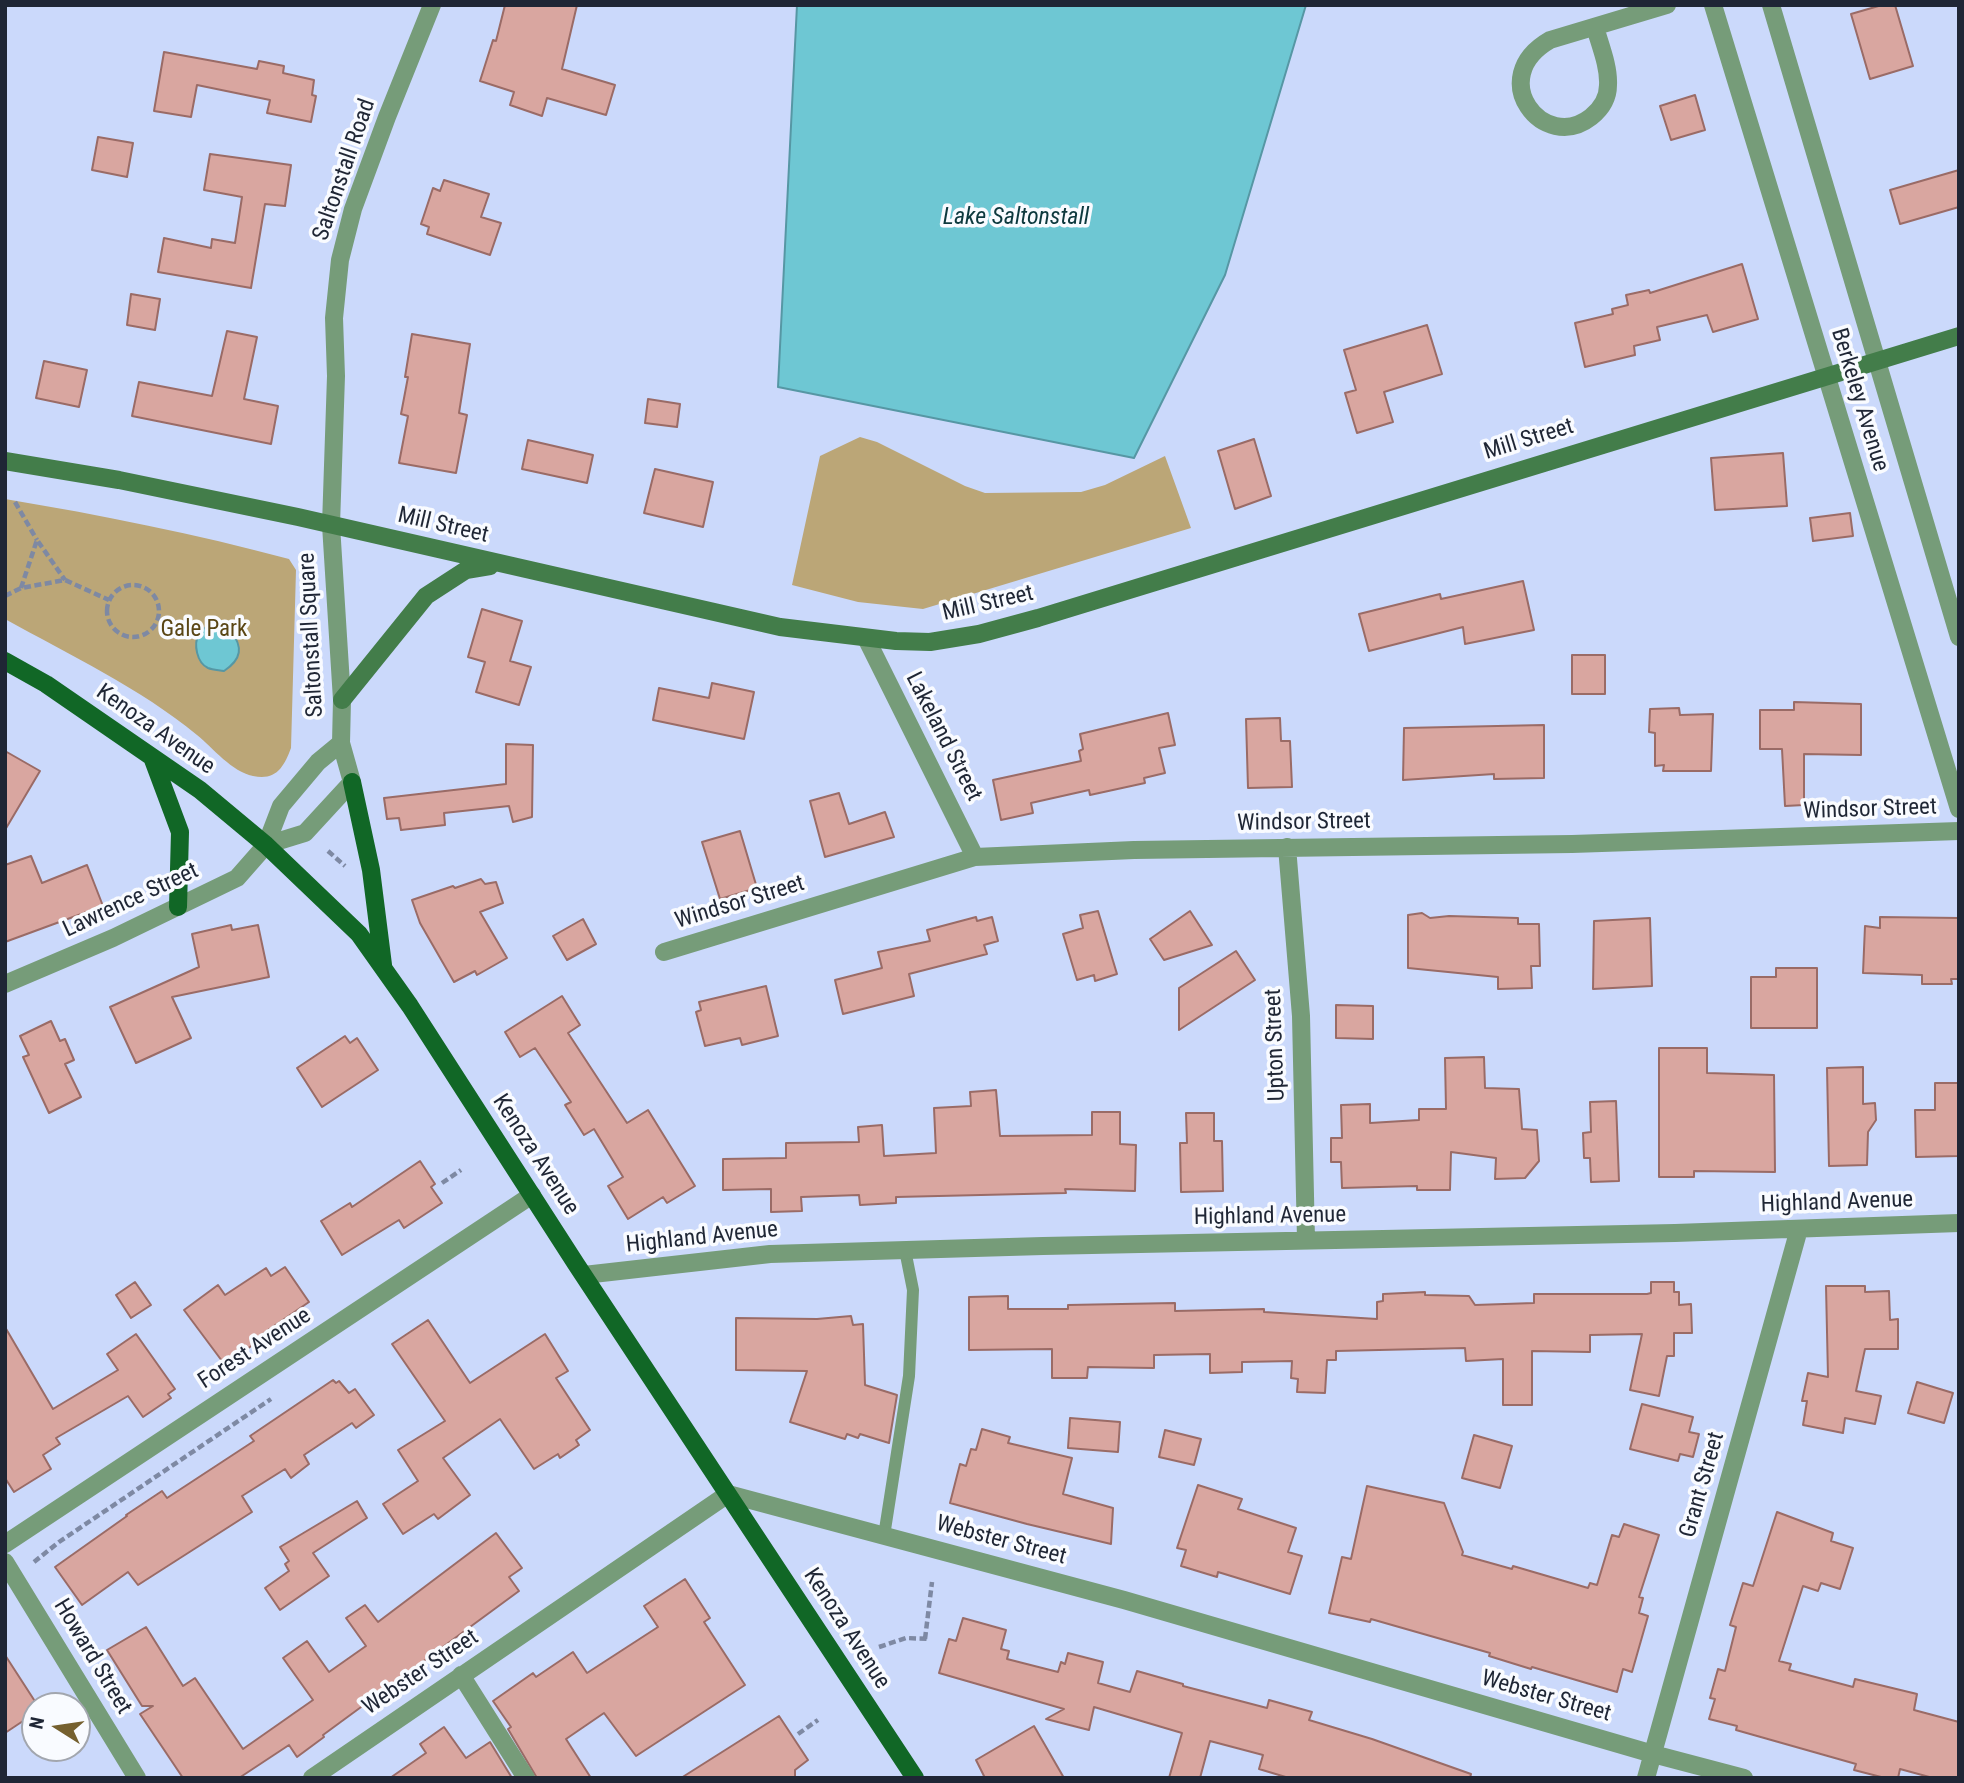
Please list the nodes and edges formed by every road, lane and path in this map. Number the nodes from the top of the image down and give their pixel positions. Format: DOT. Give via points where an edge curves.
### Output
graph roads {
  1 [pos="432,5"];
  2 [pos="1667,5"];
  3 [pos="1713,5"];
  4 [pos="1771,5"];
  5 [pos="1595,27"];
  6 [pos="1959,336"];
  7 [pos="1877,360"];
  8 [pos="1826,376"];
  9 [pos="5,461"];
  10 [pos="15,502"];
  11 [pos="331,525"];
  12 [pos="37,540"];
  13 [pos="500,564"];
  14 [pos="65,580"];
  15 [pos="21,589"];
  16 [pos="5,596"];
  17 [pos="109,600"];
  18 [pos="1959,637"];
  19 [pos="866,638"];
  20 [pos="5,661"];
  21 [pos="342,700"];
  22 [pos="341,743"];
  23 [pos="152,757"];
  24 [pos="352,782"];
  25 [pos="1959,809"];
  26 [pos="1959,831"];
  27 [pos="266,845"];
  28 [pos="1287,848"];
  29 [pos="330,857"];
  30 [pos="975,857"];
  31 [pos="352,873"];
  32 [pos="178,907"];
  33 [pos="664,952"];
  34 [pos="384,968"];
  35 [pos="5,984"];
  36 [pos="461,1170"];
  37 [pos="442,1183"];
  38 [pos="532,1195"];
  39 [pos="1959,1223"];
  40 [pos="1799,1229"];
  41 [pos="1306,1240"];
  42 [pos="905,1250"];
  43 [pos="584,1275"];
  44 [pos="728,1494"];
  45 [pos="884,1535"];
  46 [pos="5,1544"];
  47 [pos="5,1562"];
  48 [pos="932,1582"];
  49 [pos="879,1647"];
  50 [pos="461,1675"];
  51 [pos="818,1720"];
  52 [pos="798,1734"];
  53 [pos="1653,1754"];
  54 [pos="137,1778"];
  55 [pos="312,1778"];
  56 [pos="526,1778"];
  57 [pos="915,1778"];
  58 [pos="1646,1778"];
  59 [pos="1744,1778"];
  1 -- 11 [label="street, Saltonstall Road" via="387,117 340,260 334,318"];
  2 -- 5 [label="street"];
  3 -- 8 [label="street, Berkeley Avenue"];
  4 -- 7 [label="street, Berkeley Avenue"];
  5 -- 5 [label="street" via="1550,40 1527,60 1521,90 1525,103 1545,122 1558,126 1585,122 1605,102 1608,75"];
  6 -- 7 [label="main road, Mill Street"];
  7 -- 8 [label="main road, Mill Street"];
  7 -- 18 [label="street, Berkeley Avenue"];
  8 -- 19 [label="main road, Mill Street" via="979,634 930,642"];
  8 -- 25 [label="street, Berkeley Avenue"];
  9 -- 11 [label="main road, Mill Street"];
  10 -- 12 [label="path"];
  11 -- 13 [label="main road, Mill Street"];
  11 -- 21 [label="street, Saltonstall Square"];
  12 -- 14 [label="path"];
  12 -- 15 [label="path"];
  13 -- 19 [label="main road, Mill Street" via="780,628"];
  13 -- 21 [label="main road" via="466,570 425,596"];
  14 -- 15 [label="path"];
  14 -- 17 [label="path"];
  15 -- 16 [label="path"];
  17 -- 17 [label="path" via="108,619 125,636 146,633 156,621 158,603 149,590 126,585"];
  19 -- 30 [label="street, Lakeland Street"];
  20 -- 23 [label="main road, Kenoza Avenue"];
  21 -- 22 [label="street, Saltonstall Square"];
  22 -- 24 [label="street, Saltonstall Square"];
  22 -- 27 [label="street, Saltonstall Square" via="318,762 281,806"];
  23 -- 27 [label="main road, Kenoza Avenue"];
  23 -- 32 [label="main road" via="180,832"];
  24 -- 27 [label="street" via="305,832"];
  24 -- 34 [label="main road" via="371,870"];
  26 -- 28 [label="street, Windsor Street"];
  27 -- 32 [label="street, Lawrence Street" via="237,878"];
  27 -- 34 [label="main road, Kenoza Avenue" via="359,934"];
  28 -- 30 [label="street, Windsor Street"];
  28 -- 41 [label="street, Upton Street" via="1301,1016"];
  29 -- 31 [label="path" via="327,848"];
  30 -- 33 [label="street, Windsor Street"];
  32 -- 35 [label="street, Lawrence Street"];
  34 -- 38 [label="main road, Kenoza Avenue"];
  36 -- 37 [label="path"];
  38 -- 43 [label="main road, Kenoza Avenue"];
  38 -- 46 [label="street, Forest Avenue"];
  39 -- 40 [label="street, Highland Avenue"];
  40 -- 41 [label="street, Highland Avenue"];
  40 -- 53 [label="street, Grant Street"];
  41 -- 42 [label="street, Highland Avenue"];
  42 -- 43 [label="street, Highland Avenue" via="770,1254"];
  42 -- 45 [label="lane" via="912,1290 909,1376"];
  43 -- 44 [label="main road, Kenoza Avenue"];
  44 -- 45 [label="street, Webster Street"];
  44 -- 50 [label="street, Webster Street"];
  44 -- 57 [label="main road, Kenoza Avenue"];
  45 -- 53 [label="street, Webster Street"];
  47 -- 54 [label="street, Howard Street"];
  48 -- 49 [label="path" via="928,1639 906,1638"];
  50 -- 55 [label="street, Webster Street"];
  50 -- 56 [label="street"];
  51 -- 52 [label="path"];
  53 -- 58 [label="street, Grant Street"];
  53 -- 59 [label="street, Webster Street"];
}
